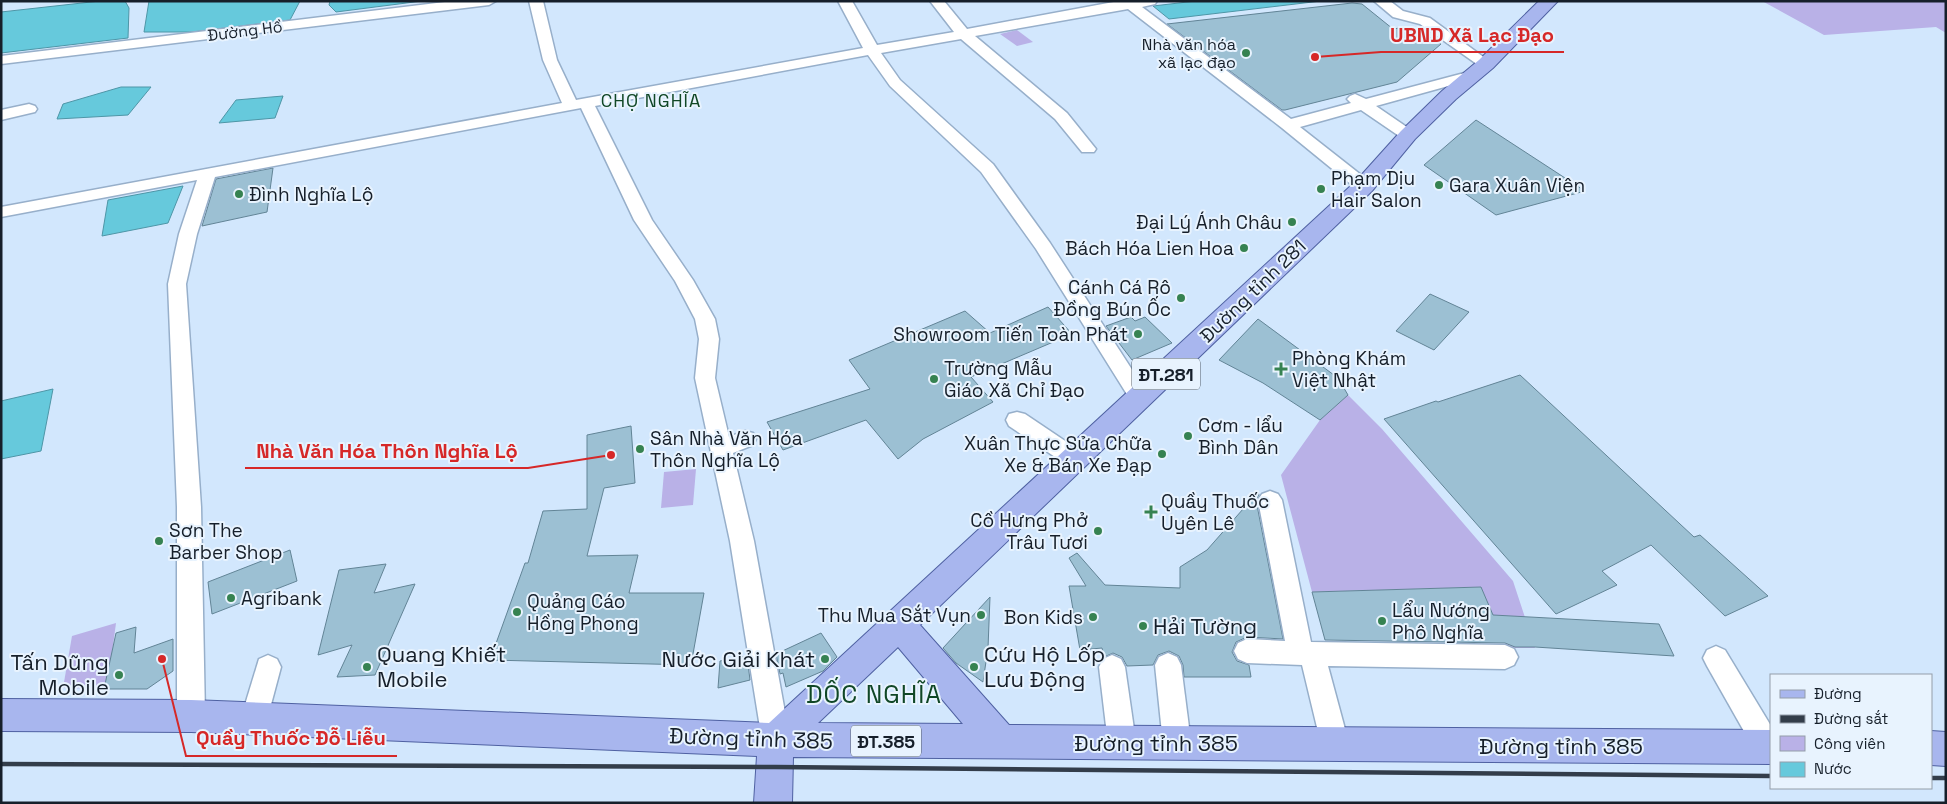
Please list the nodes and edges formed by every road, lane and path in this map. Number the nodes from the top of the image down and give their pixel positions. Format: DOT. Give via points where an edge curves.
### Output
graph roads {
  1 [pos="489,1"];
  2 [pos="536,1"];
  3 [pos="845,1"];
  4 [pos="937,1"];
  5 [pos="1150,1"];
  6 [pos="1380,1"];
  7 [pos="1549,1"];
  8 [pos="1127,3"];
  9 [pos="1398,14"];
  10 [pos="1386,24"];
  11 [pos="963,33"];
  12 [pos="872,50"];
  13 [pos="1,60"];
  14 [pos="1479,69"];
  15 [pos="1348,95"];
  16 [pos="578,104"];
  17 [pos="1364,105"];
  18 [pos="29,109"];
  19 [pos="1,115"];
  20 [pos="1288,125"];
  21 [pos="1408,135"];
  22 [pos="1088,149"];
  23 [pos="208,174"];
  24 [pos="1364,186"];
  25 [pos="1,212"];
  26 [pos="1140,399"];
  27 [pos="1017,420"];
  28 [pos="745,439"];
  29 [pos="714,442"];
  30 [pos="1075,460"];
  31 [pos="1270,500"];
  32 [pos="899,625"];
  33 [pos="1247,651"];
  34 [pos="1306,654"];
  35 [pos="1505,657"];
  36 [pos="1716,658"];
  37 [pos="1168,665"];
  38 [pos="268,667"];
  39 [pos="1112,667"];
  40 [pos="1,715"];
  41 [pos="191,716"];
  42 [pos="255,718"];
  43 [pos="776,740"];
  44 [pos="1001,742"];
  45 [pos="1122,743"];
  46 [pos="1177,743"];
  47 [pos="1335,744"];
  48 [pos="1769,747"];
  49 [pos="1932,748"];
  50 [pos="1946,749"];
  51 [pos="773,803"];
  1 -- 13 [label="street, Đường Hồ"];
  2 -- 16 [label="street" via="550,60"];
  3 -- 12 [label="street"];
  4 -- 11 [label="street"];
  5 -- 8 [label="street"];
  6 -- 9 [label="street"];
  7 -- 14 [label="main road, Đường tỉnh 281 / ĐT.281"];
  8 -- 11 [label="street"];
  8 -- 20 [label="street"];
  9 -- 10 [label="street"];
  9 -- 14 [label="street" via="1425,21"];
  11 -- 12 [label="street"];
  11 -- 22 [label="street" via="1061,116"];
  12 -- 16 [label="street"];
  12 -- 26 [label="street" via="895,83 987,168 1044,247"];
  14 -- 17 [label="street"];
  14 -- 21 [label="main road, Đường tỉnh 281 / ĐT.281"];
  15 -- 17 [label="street"];
  16 -- 23 [label="street"];
  16 -- 29 [label="street" via="643,220 684,280 704,320 709,339 705,378"];
  17 -- 20 [label="street"];
  17 -- 21 [label="street"];
  18 -- 19 [label="street"];
  20 -- 24 [label="street"];
  21 -- 24 [label="main road, Đường tỉnh 281 / ĐT.281"];
  23 -- 25 [label="street"];
  23 -- 41 [label="street" via="188,234 177,284 189,507"];
  24 -- 26 [label="main road, Đường tỉnh 281 / ĐT.281"];
  26 -- 30 [label="main road, Đường tỉnh 281 / ĐT.281"];
  27 -- 30 [label="street"];
  28 -- 29 [label="street"];
  29 -- 43 [label="street" via="742,541"];
  30 -- 32 [label="main road, Đường tỉnh 281 / ĐT.281"];
  31 -- 34 [label="street"];
  32 -- 43 [label="main road, Đường tỉnh 281 / ĐT.281"];
  32 -- 44 [label="main road"];
  33 -- 34 [label="street"];
  34 -- 35 [label="street"];
  34 -- 47 [label="street"];
  36 -- 48 [label="street"];
  37 -- 46 [label="street"];
  38 -- 42 [label="street"];
  39 -- 45 [label="street"];
  40 -- 41 [label="main road, Đường tỉnh 385 / ĐT.385"];
  41 -- 42 [label="main road, Đường tỉnh 385 / ĐT.385"];
  42 -- 43 [label="main road, Đường tỉnh 385 / ĐT.385"];
  43 -- 44 [label="main road, Đường tỉnh 385 / ĐT.385"];
  43 -- 51 [label="main road"];
  44 -- 45 [label="main road, Đường tỉnh 385 / ĐT.385"];
  45 -- 46 [label="main road, Đường tỉnh 385 / ĐT.385"];
  46 -- 47 [label="main road, Đường tỉnh 385 / ĐT.385"];
  47 -- 48 [label="main road, Đường tỉnh 385 / ĐT.385"];
  49 -- 50 [label="main road"];
}
